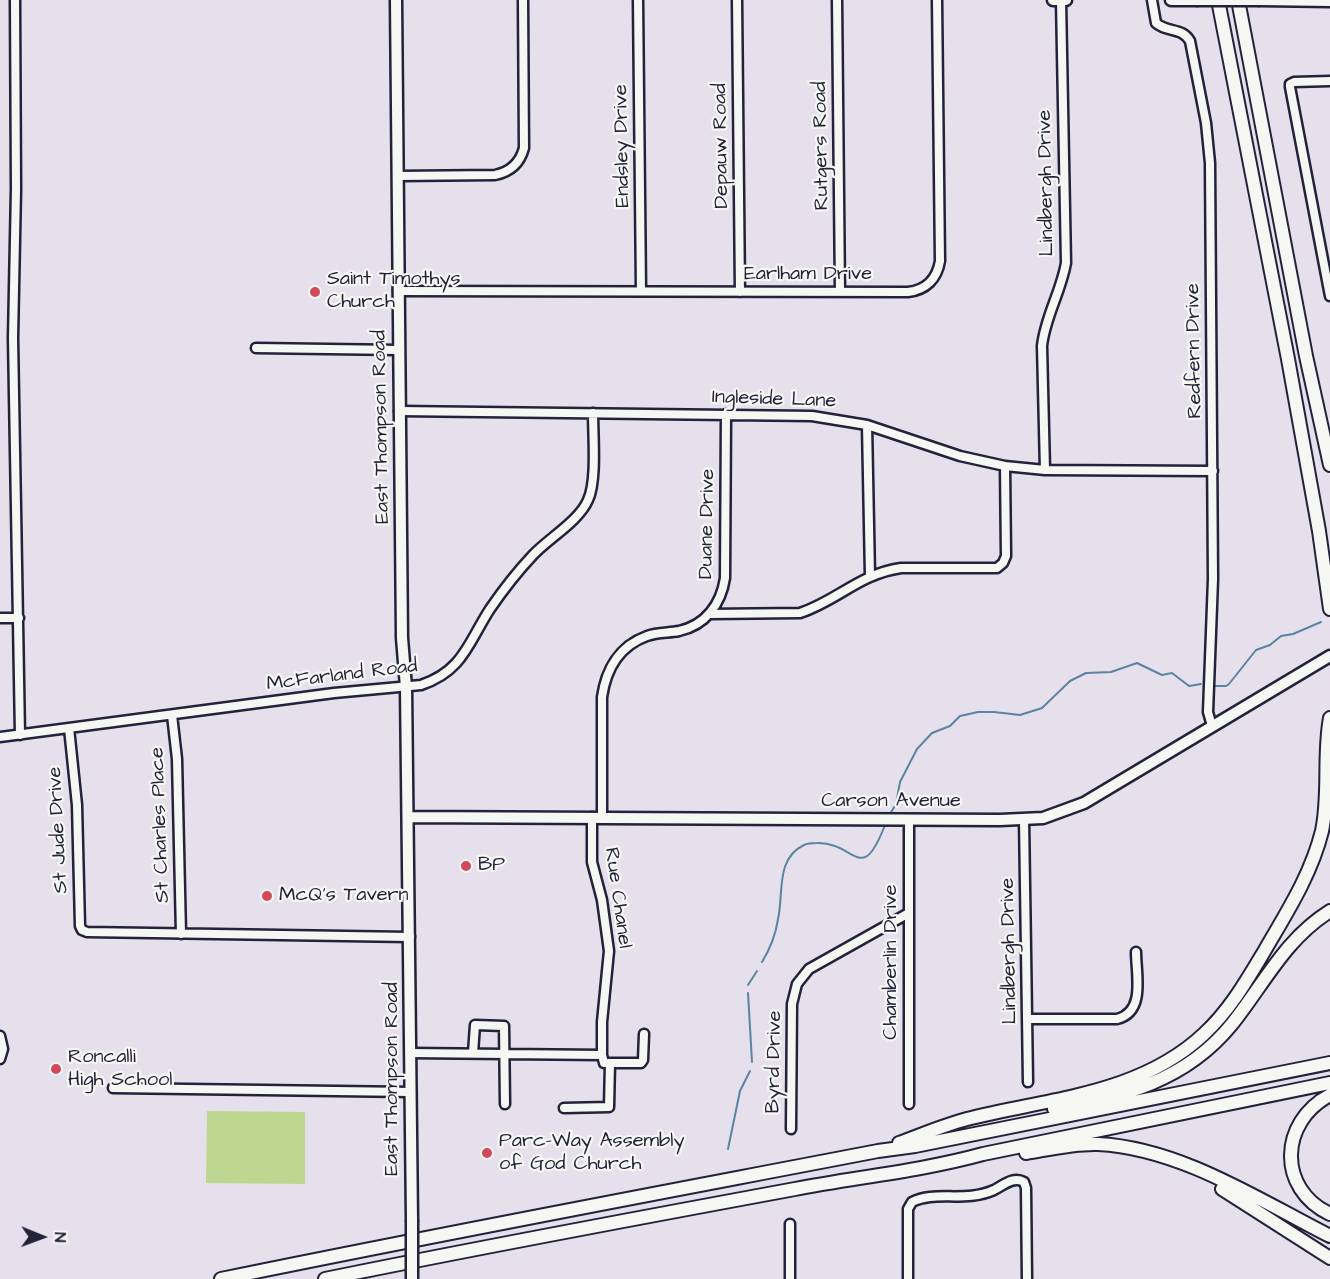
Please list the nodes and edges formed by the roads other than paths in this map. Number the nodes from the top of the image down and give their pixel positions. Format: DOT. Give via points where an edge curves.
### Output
graph roads {
  1 [pos="15,0"];
  2 [pos="396,0"];
  3 [pos="523,0"];
  4 [pos="638,0"];
  5 [pos="737,0"];
  6 [pos="837,0"];
  7 [pos="937,0"];
  8 [pos="1053,0"];
  9 [pos="1061,0"];
  10 [pos="1066,0"];
  11 [pos="1152,0"];
  12 [pos="1171,0"];
  13 [pos="1196,0"];
  14 [pos="1218,0"];
  15 [pos="1238,0"];
  16 [pos="1260,0"];
  17 [pos="1330,1"];
  18 [pos="1330,81"];
  19 [pos="398,176"];
  20 [pos="398,291"];
  21 [pos="640,291"];
  22 [pos="740,292"];
  23 [pos="840,292"];
  24 [pos="1330,296"];
  25 [pos="256,348"];
  26 [pos="399,350"];
  27 [pos="399,411"];
  28 [pos="593,413"];
  29 [pos="726,414"];
  30 [pos="867,425"];
  31 [pos="1330,465"];
  32 [pos="1005,466"];
  33 [pos="1045,470"];
  34 [pos="1212,471"];
  35 [pos="870,576"];
  36 [pos="1330,609"];
  37 [pos="709,614"];
  38 [pos="0,618"];
  39 [pos="19,618"];
  40 [pos="1330,656"];
  41 [pos="406,687"];
  42 [pos="172,715"];
  43 [pos="1330,718"];
  44 [pos="1212,726"];
  45 [pos="69,728"];
  46 [pos="20,735"];
  47 [pos="0,737"];
  48 [pos="597,817"];
  49 [pos="408,818"];
  50 [pos="1024,819"];
  51 [pos="909,820"];
  52 [pos="1330,910"];
  53 [pos="907,914"];
  54 [pos="181,934"];
  55 [pos="410,937"];
  56 [pos="1136,952"];
  57 [pos="1027,1019"];
  58 [pos="644,1034"];
  59 [pos="0,1036"];
  60 [pos="410,1053"];
  61 [pos="473,1053"];
  62 [pos="505,1054"];
  63 [pos="602,1055"];
  64 [pos="0,1059"];
  65 [pos="1330,1063"];
  66 [pos="610,1064"];
  67 [pos="1028,1082"];
  68 [pos="1330,1083"];
  69 [pos="113,1088"];
  70 [pos="410,1092"];
  71 [pos="1330,1095"];
  72 [pos="505,1104"];
  73 [pos="909,1104"];
  74 [pos="564,1108"];
  75 [pos="791,1129"];
  76 [pos="929,1132"];
  77 [pos="878,1151"];
  78 [pos="1178,1161"];
  79 [pos="954,1162"];
  80 [pos="1330,1214"];
  81 [pos="790,1224"];
  82 [pos="1330,1236"];
  83 [pos="1330,1258"];
  84 [pos="221,1279"];
  85 [pos="325,1279"];
  86 [pos="412,1279"];
  87 [pos="790,1279"];
  88 [pos="908,1279"];
  89 [pos="1027,1279"];
  1 -- 39 [label="street" via="13,338"];
  2 -- 19 [label="main road, East Thompson Road"];
  3 -- 19 [label="street" via="524,148 517,162 495,175"];
  4 -- 21 [label="street, Endsley Drive"];
  5 -- 22 [label="street, Depauw Road"];
  6 -- 23 [label="street, Rutgers Road"];
  7 -- 23 [label="street, Earlham Drive" via="939,270 930,283 914,291"];
  8 -- 9 [label="main road"];
  9 -- 10 [label="main road"];
  9 -- 33 [label="street, Lindbergh Drive" via="1066,263 1042,346"];
  11 -- 34 [label="street, Redfern Drive" via="1156,23 1183,33 1190,41 1209,144"];
  12 -- 13 [label="main road"];
  13 -- 16 [label="main road, bridge"];
  14 -- 36 [label="highway" via="1288,359"];
  15 -- 31 [label="highway"];
  16 -- 17 [label="main road"];
  18 -- 24 [label="street" via="1294,81 1290,87"];
  19 -- 20 [label="main road, East Thompson Road"];
  20 -- 21 [label="street, Earlham Drive"];
  20 -- 26 [label="main road, East Thompson Road"];
  21 -- 22 [label="street, Earlham Drive"];
  22 -- 23 [label="street, Earlham Drive"];
  25 -- 26 [label="street"];
  26 -- 27 [label="main road, East Thompson Road"];
  27 -- 28 [label="street, Ingleside Lane"];
  27 -- 41 [label="main road, East Thompson Road"];
  28 -- 29 [label="street, Ingleside Lane"];
  28 -- 41 [label="street, McFarland Road" via="592,488 583,510 521,568 454,667 434,681"];
  29 -- 30 [label="street, Ingleside Lane" via="812,416"];
  29 -- 37 [label="street, Duane Drive" via="725,578 720,599"];
  30 -- 32 [label="street, Ingleside Lane" via="960,456"];
  30 -- 35 [label="street"];
  32 -- 33 [label="street, Ingleside Lane"];
  32 -- 35 [label="street" via="1006,556 1002,565 993,569 901,568"];
  33 -- 34 [label="street, Ingleside Lane"];
  34 -- 44 [label="street, Redfern Drive" via="1208,712"];
  35 -- 37 [label="street" via="800,613"];
  37 -- 48 [label="street" via="687,629 638,640 619,655 608,673 602,697"];
  38 -- 39 [label="street"];
  39 -- 46 [label="street"];
  40 -- 44 [label="main road, Carson Avenue"];
  41 -- 42 [label="street, McFarland Road"];
  41 -- 49 [label="main road, East Thompson Road"];
  42 -- 45 [label="street, McFarland Road"];
  42 -- 54 [label="street, St Charles Place" via="177,759"];
  43 -- 76 [label="highway" via="1325,814 1311,864 1242,987 1211,1027 1178,1054 1127,1081 1043,1104 966,1119"];
  44 -- 50 [label="main road, Carson Avenue" via="1084,803 1043,818"];
  45 -- 46 [label="street, McFarland Road"];
  45 -- 54 [label="street, St Jude Drive" via="77,805 82,930"];
  46 -- 47 [label="street, McFarland Road"];
  48 -- 49 [label="main road, Carson Avenue"];
  48 -- 51 [label="main road, Carson Avenue"];
  48 -- 63 [label="street, Rue Chanel" via="592,862 609,951"];
  49 -- 55 [label="main road, East Thompson Road"];
  50 -- 51 [label="main road, Carson Avenue"];
  50 -- 57 [label="street, Lindbergh Drive"];
  51 -- 53 [label="street, Chamberlin Drive"];
  52 -- 76 [label="highway" via="1298,936 1219,1039 1180,1070 1118,1096"];
  53 -- 73 [label="street, Chamberlin Drive"];
  53 -- 75 [label="street, Byrd Drive" via="809,969 797,984 792,1004"];
  54 -- 55 [label="street"];
  55 -- 60 [label="main road, East Thompson Road"];
  56 -- 57 [label="street" via="1136,1004 1127,1015 1116,1019"];
  57 -- 67 [label="street, Lindbergh Drive"];
  58 -- 66 [label="street" via="641,1063"];
  59 -- 64 [label="street"];
  60 -- 61 [label="street"];
  60 -- 70 [label="main road, East Thompson Road"];
  61 -- 62 [label="street"];
  61 -- 62 [label="street" via="473,1029 478,1024 504,1026"];
  62 -- 63 [label="street"];
  62 -- 72 [label="street"];
  63 -- 66 [label="street" via="604,1063"];
  65 -- 77 [label="highway"];
  66 -- 74 [label="street" via="609,1107"];
  68 -- 79 [label="highway"];
  69 -- 70 [label="street"];
  70 -- 86 [label="main road, East Thompson Road, bridge"];
  71 -- 80 [label="highway" via="1308,1111 1298,1125 1291,1158 1304,1195"];
  76 -- 77 [label="highway"];
  77 -- 84 [label="highway"];
  78 -- 79 [label="highway" via="1144,1150 1097,1144"];
  78 -- 82 [label="highway"];
  78 -- 83 [label="highway"];
  79 -- 85 [label="highway"];
  81 -- 87 [label="street"];
  88 -- 89 [label="street" via="910,1203 925,1198 974,1196 1019,1180 1026,1188"];
}
